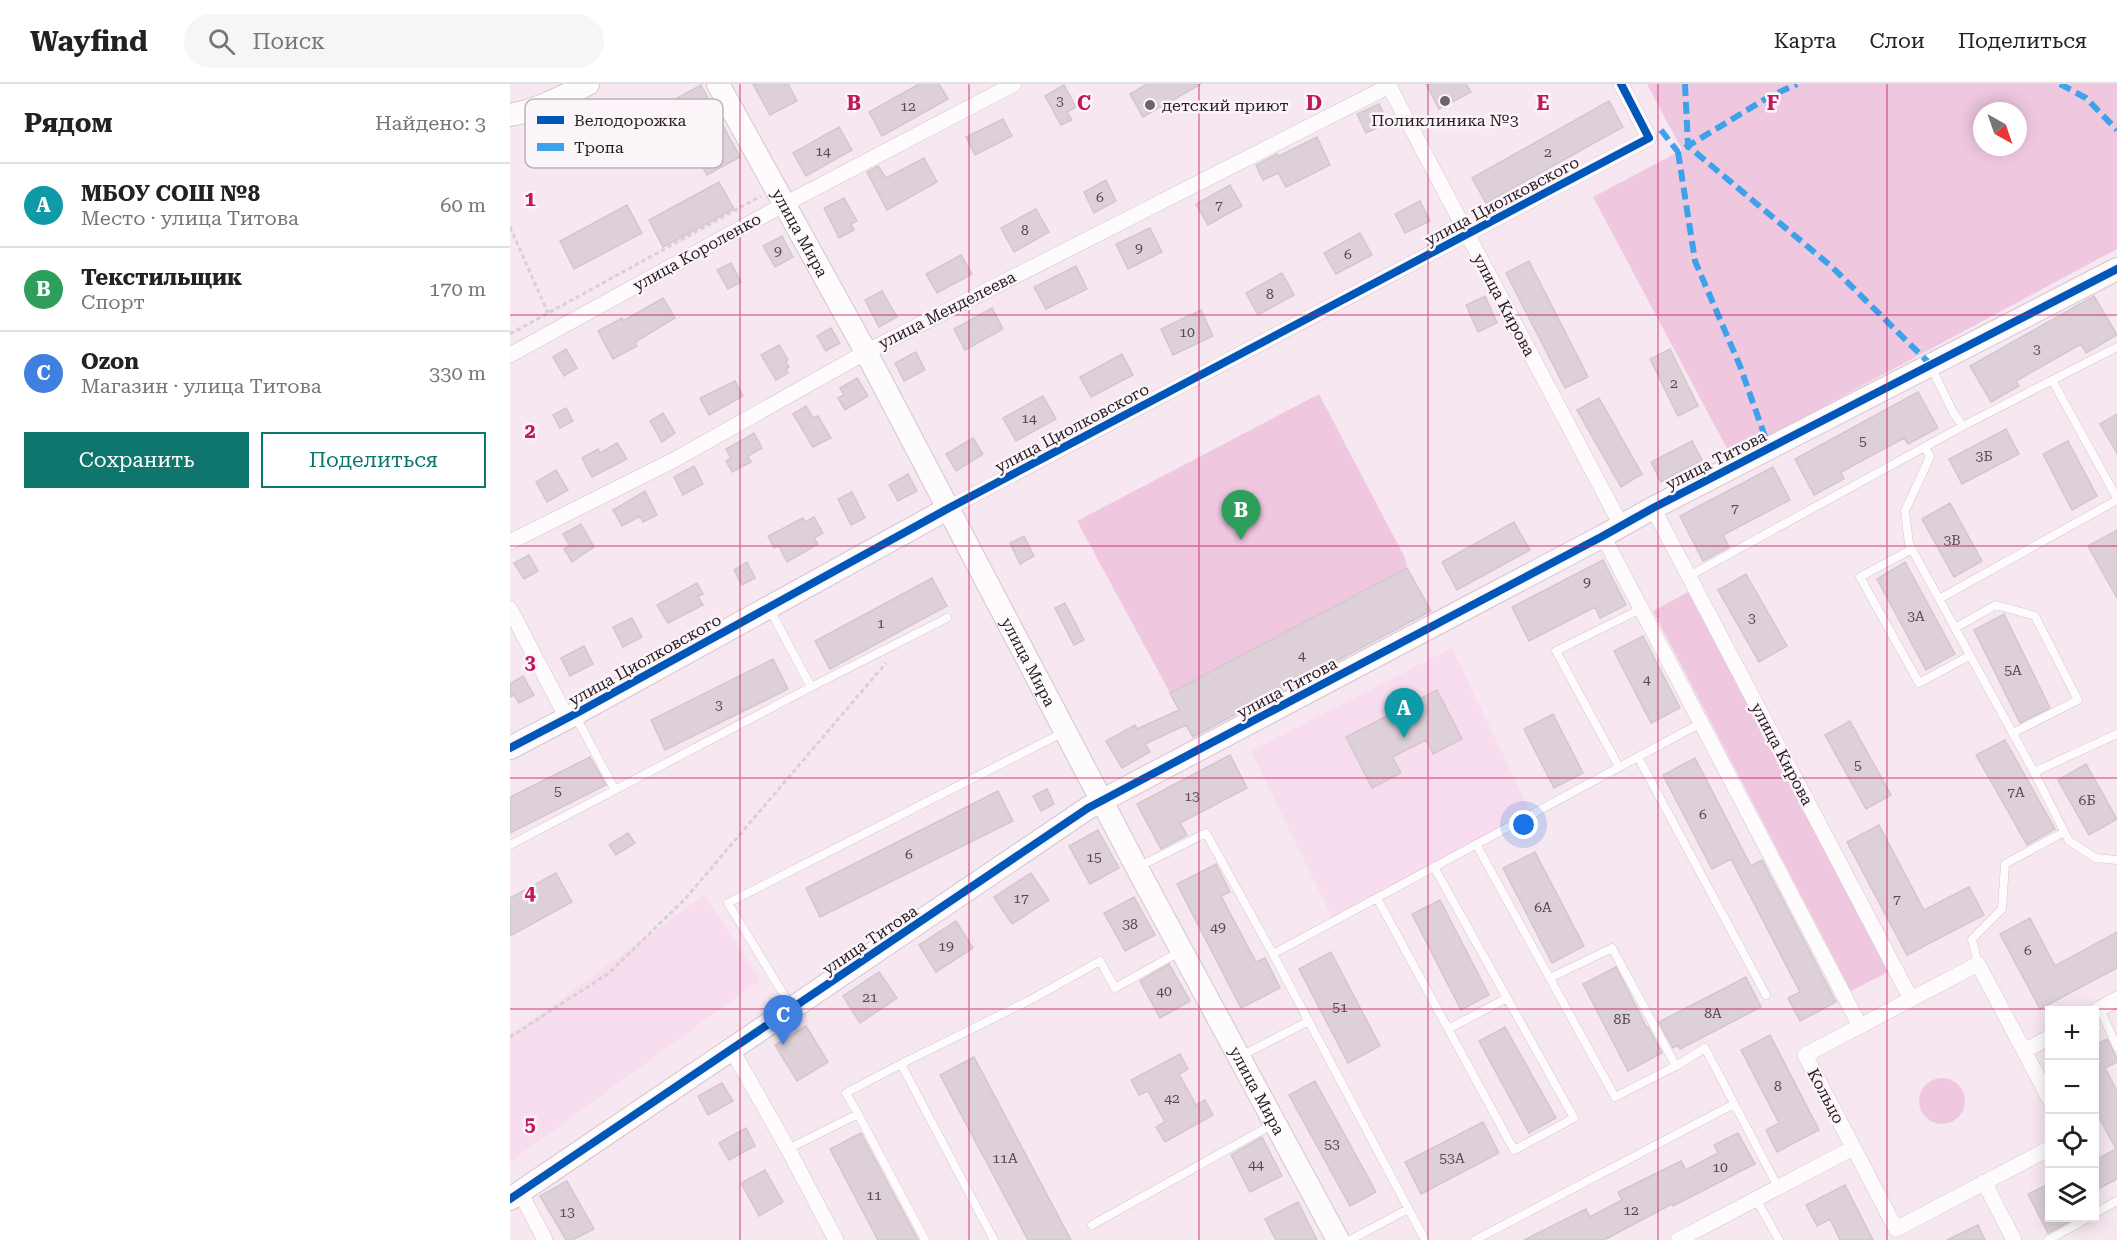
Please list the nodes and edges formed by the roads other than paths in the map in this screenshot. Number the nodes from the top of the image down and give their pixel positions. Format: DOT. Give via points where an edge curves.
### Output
graph roads {
  1 [pos="588,84"];
  2 [pos="718,84"];
  3 [pos="1014,84"];
  4 [pos="1621,84"];
  5 [pos="1388,85"];
  6 [pos="559,99"];
  7 [pos="525,112"];
  8 [pos="510,115"];
  9 [pos="774,199"];
  10 [pos="1466,235"];
  11 [pos="2117,269"];
  12 [pos="2117,347"];
  13 [pos="866,352"];
  14 [pos="510,355"];
  15 [pos="1930,365"];
  16 [pos="2052,380"];
  17 [pos="1963,426"];
  18 [pos="1925,447"];
  19 [pos="2117,499"];
  20 [pos="948,508"];
  21 [pos="1653,508"];
  22 [pos="1612,531"];
  23 [pos="510,542"];
  24 [pos="1912,549"];
  25 [pos="1689,576"];
  26 [pos="1939,599"];
  27 [pos="768,607"];
  28 [pos="510,609"];
  29 [pos="1641,609"];
  30 [pos="947,618"];
  31 [pos="1955,628"];
  32 [pos="1968,656"];
  33 [pos="811,687"];
  34 [pos="571,716"];
  35 [pos="1701,723"];
  36 [pos="1066,731"];
  37 [pos="2013,733"];
  38 [pos="2117,734"];
  39 [pos="510,748"];
  40 [pos="1638,757"];
  41 [pos="1619,767"];
  42 [pos="2034,772"];
  43 [pos="615,790"];
  44 [pos="1102,800"];
  45 [pos="2064,832"];
  46 [pos="1476,844"];
  47 [pos="510,845"];
  48 [pos="2117,860"];
  49 [pos="1434,867"];
  50 [pos="1137,868"];
  51 [pos="1377,898"];
  52 [pos="1182,951"];
  53 [pos="1273,954"];
  54 [pos="1978,964"];
  55 [pos="1550,978"];
  56 [pos="1766,995"];
  57 [pos="1507,998"];
  58 [pos="1911,999"];
  59 [pos="2117,999"];
  60 [pos="793,1009"];
  61 [pos="2099,1010"];
  62 [pos="2099,1015"];
  63 [pos="1309,1021"];
  64 [pos="1860,1026"];
  65 [pos="1448,1029"];
  66 [pos="2045,1039"];
  67 [pos="2117,1047"];
  68 [pos="732,1050"];
  69 [pos="2024,1051"];
  70 [pos="1239,1057"];
  71 [pos="901,1064"];
  72 [pos="1676,1066"];
  73 [pos="2045,1093"];
  74 [pos="1734,1104"];
  75 [pos="858,1114"];
  76 [pos="1275,1124"];
  77 [pos="1853,1148"];
  78 [pos="788,1149"];
  79 [pos="2045,1150"];
  80 [pos="1984,1182"];
  81 [pos="1778,1187"];
  82 [pos="515,1196"];
  83 [pos="1756,1199"];
  84 [pos="2117,1201"];
  85 [pos="1408,1209"];
  86 [pos="2099,1211"];
  87 [pos="2081,1222"];
  88 [pos="1092,1225"];
  89 [pos="545,1240"];
  90 [pos="836,1240"];
  91 [pos="926,1240"];
  92 [pos="994,1240"];
  93 [pos="1338,1240"];
  94 [pos="1350,1240"];
  95 [pos="1425,1240"];
  96 [pos="1475,1240"];
  97 [pos="1678,1240"];
  98 [pos="1779,1240"];
  99 [pos="2014,1240"];
  100 [pos="2048,1240"];
  1 -- 6 [label="street"];
  2 -- 9 [label="street, улица Мира"];
  3 -- 9 [label="street, улица Короленко"];
  4 -- 10 [label="street, улица Циолковского" via="1649,138"];
  5 -- 10 [label="street, улица Кирова"];
  5 -- 13 [label="street, улица Менделеева"];
  7 -- 8 [label="street"];
  9 -- 13 [label="street, улица Мира"];
  9 -- 14 [label="street, улица Короленко"];
  10 -- 20 [label="street, улица Циолковского"];
  10 -- 22 [label="street, улица Кирова"];
  11 -- 15 [label="street, улица Титова"];
  12 -- 16 [label="lane"];
  13 -- 20 [label="street, улица Мира"];
  13 -- 23 [label="street, улица Менделеева" via="674,460"];
  15 -- 17 [label="lane"];
  15 -- 21 [label="street, улица Титова"];
  16 -- 17 [label="lane"];
  16 -- 19 [label="lane"];
  17 -- 18 [label="lane"];
  18 -- 24 [label="lane" via="1930,457 1905,511"];
  18 -- 25 [label="lane"];
  19 -- 26 [label="lane"];
  20 -- 27 [label="street, улица Циолковского"];
  20 -- 36 [label="street, улица Мира"];
  21 -- 22 [label="street, улица Титова"];
  21 -- 25 [label="street, улица Кирова"];
  22 -- 29 [label="street, улица Кирова"];
  22 -- 44 [label="street, улица Титова"];
  24 -- 26 [label="lane"];
  24 -- 32 [label="lane" via="1860,577 1920,683"];
  25 -- 58 [label="street, улица Кирова"];
  26 -- 31 [label="lane"];
  27 -- 33 [label="lane"];
  27 -- 34 [label="street, улица Циолковского"];
  28 -- 34 [label="street"];
  29 -- 35 [label="street, улица Кирова"];
  29 -- 41 [label="lane" via="1557,651"];
  30 -- 33 [label="lane"];
  31 -- 32 [label="lane"];
  31 -- 37 [label="lane" via="1996,605 2035,616 2078,700"];
  32 -- 37 [label="lane"];
  33 -- 43 [label="lane"];
  34 -- 39 [label="street, улица Циолковского"];
  34 -- 43 [label="lane"];
  35 -- 40 [label="lane"];
  35 -- 64 [label="street, улица Кирова"];
  36 -- 44 [label="street, улица Мира"];
  36 -- 60 [label="lane" via="728,903"];
  37 -- 42 [label="lane"];
  38 -- 42 [label="lane"];
  40 -- 41 [label="lane"];
  40 -- 56 [label="lane"];
  41 -- 46 [label="lane"];
  42 -- 45 [label="lane"];
  43 -- 47 [label="lane"];
  44 -- 50 [label="street, улица Мира"];
  44 -- 60 [label="street, улица Титова"];
  45 -- 48 [label="lane" via="2069,841 2096,858"];
  45 -- 54 [label="lane" via="2005,864 2002,909 1972,939"];
  46 -- 49 [label="lane"];
  46 -- 55 [label="lane"];
  49 -- 51 [label="lane"];
  49 -- 57 [label="lane"];
  50 -- 52 [label="street, улица Мира"];
  50 -- 53 [label="lane" via="1206,833"];
  51 -- 53 [label="lane"];
  51 -- 65 [label="lane"];
  52 -- 70 [label="street, улица Мира"];
  52 -- 71 [label="lane" via="1115,988 1100,961"];
  53 -- 63 [label="lane"];
  54 -- 58 [label="street, Кольцо"];
  54 -- 69 [label="street"];
  55 -- 72 [label="lane" via="1612,948"];
  55 -- 72 [label="lane" via="1615,1097"];
  57 -- 65 [label="lane"];
  57 -- 65 [label="lane" via="1574,1118 1514,1150"];
  58 -- 64 [label="street, Кольцо"];
  59 -- 61 [label="street"];
  60 -- 68 [label="street, улица Титова"];
  62 -- 67 [label="lane"];
  63 -- 70 [label="lane"];
  63 -- 85 [label="lane"];
  64 -- 77 [label="street, Кольцо" via="1804,1055"];
  66 -- 69 [label="street"];
  68 -- 78 [label="street"];
  68 -- 82 [label="street, улица Титова"];
  69 -- 73 [label="street"];
  70 -- 76 [label="street, улица Мира"];
  71 -- 75 [label="lane" via="846,1093"];
  71 -- 92 [label="lane"];
  72 -- 74 [label="lane" via="1705,1048"];
  74 -- 81 [label="lane"];
  74 -- 96 [label="lane"];
  75 -- 78 [label="lane"];
  75 -- 91 [label="lane"];
  76 -- 88 [label="lane"];
  76 -- 93 [label="street, улица Мира"];
  77 -- 80 [label="street, Кольцо" via="1896,1229"];
  77 -- 81 [label="street"];
  78 -- 90 [label="street"];
  79 -- 80 [label="street, Кольцо"];
  80 -- 99 [label="street"];
  81 -- 83 [label="street"];
  82 -- 89 [label="street"];
  83 -- 97 [label="street"];
  83 -- 98 [label="lane"];
  84 -- 86 [label="lane"];
  85 -- 94 [label="lane"];
  85 -- 95 [label="lane"];
  87 -- 100 [label="lane"];
}
